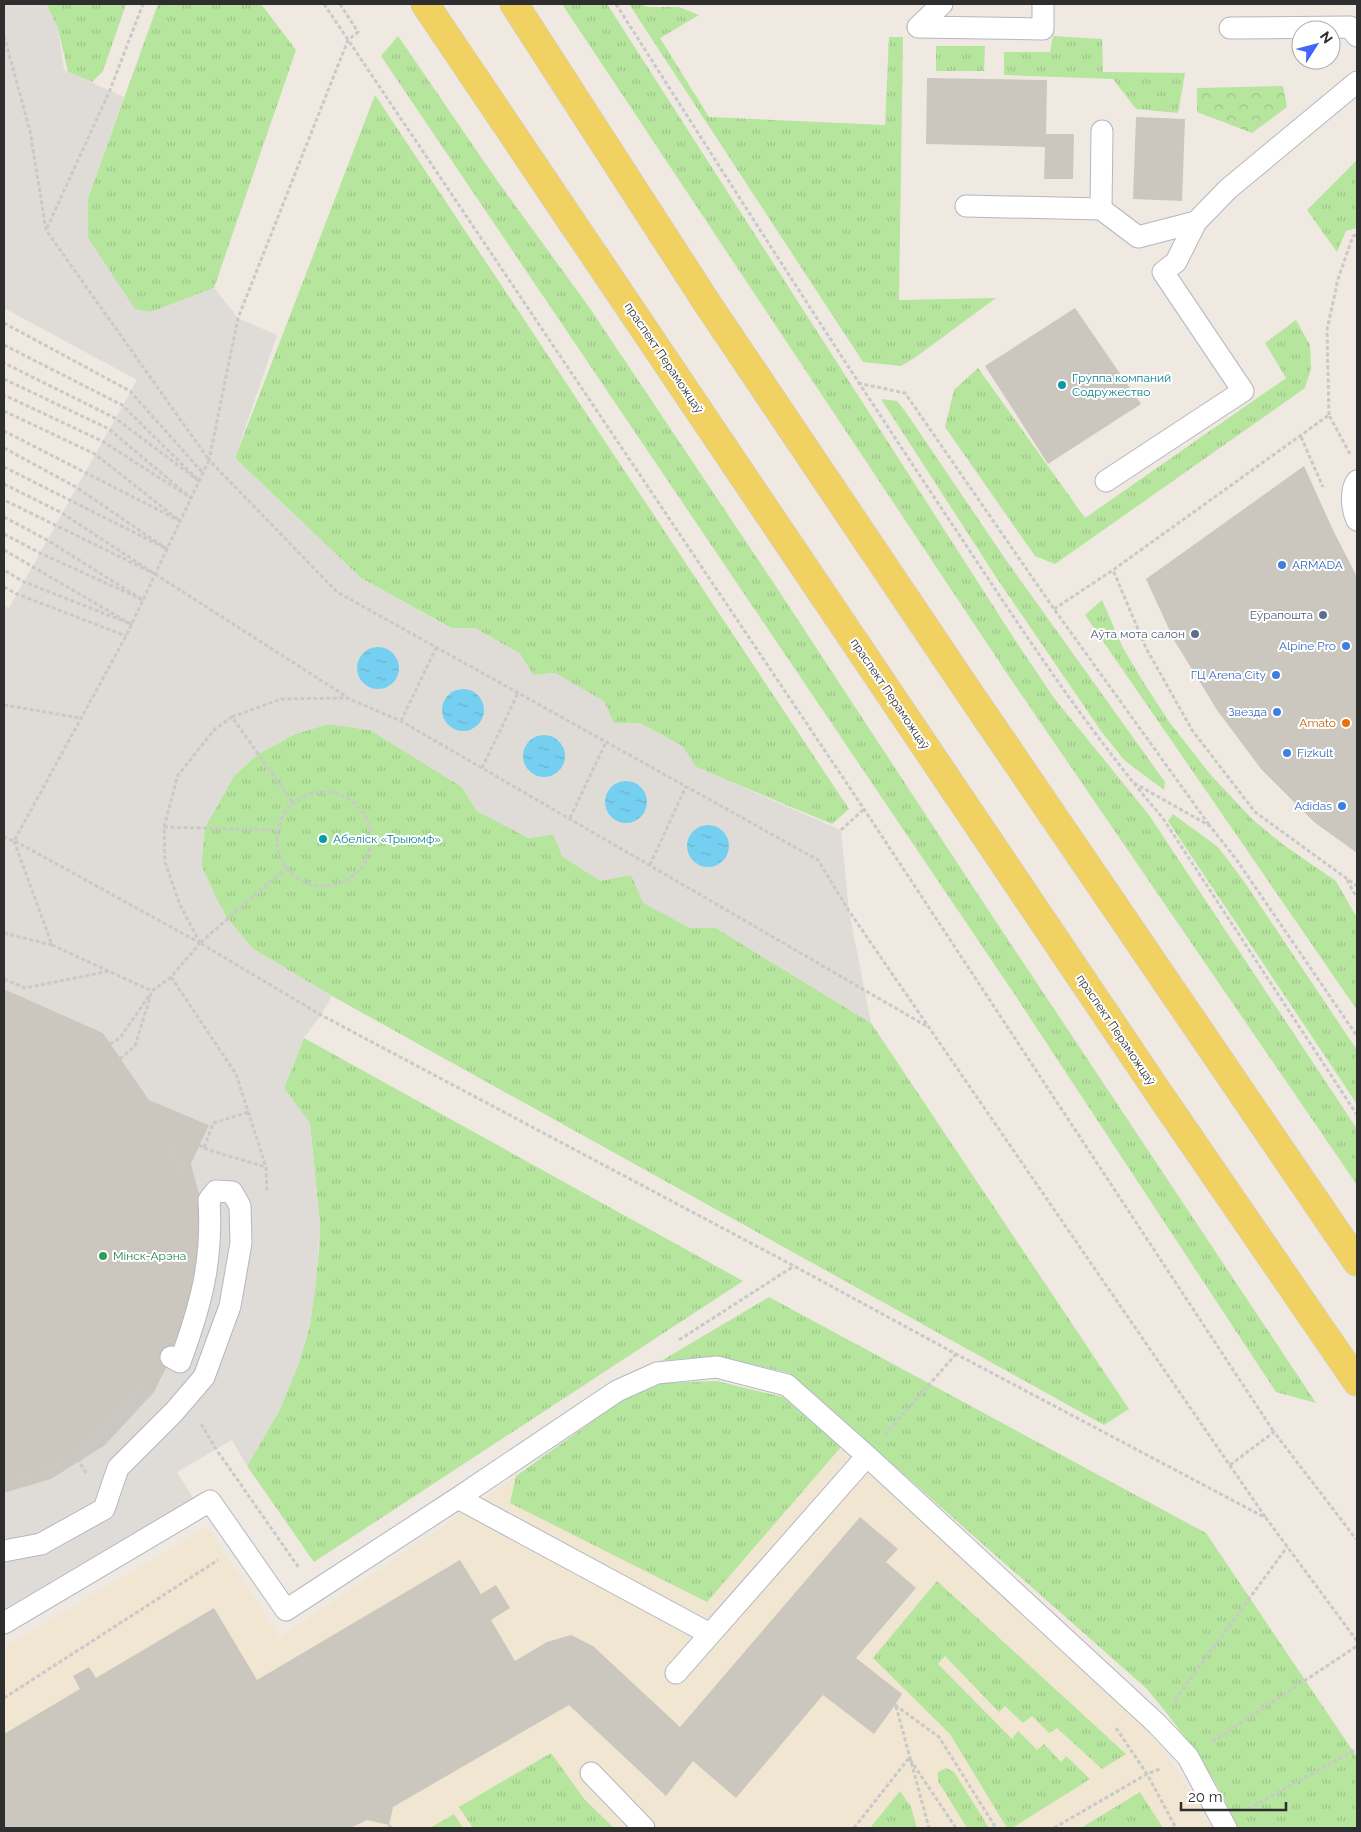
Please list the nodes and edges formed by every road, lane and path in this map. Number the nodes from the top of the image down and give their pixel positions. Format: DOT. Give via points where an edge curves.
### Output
graph roads {
  1 [pos="143,4"];
  2 [pos="324,4"];
  3 [pos="340,4"];
  4 [pos="425,4"];
  5 [pos="514,4"];
  6 [pos="616,4"];
  7 [pos="942,4"];
  8 [pos="1043,4"];
  9 [pos="1230,28"];
  10 [pos="4,36"];
  11 [pos="1357,36"];
  12 [pos="348,40"];
  13 [pos="1357,82"];
  14 [pos="1102,131"];
  15 [pos="966,206"];
  16 [pos="1101,209"];
  17 [pos="1196,222"];
  18 [pos="46,230"];
  19 [pos="1357,235"];
  20 [pos="4,323"];
  21 [pos="4,345"];
  22 [pos="4,363"];
  23 [pos="4,379"];
  24 [pos="858,383"];
  25 [pos="4,395"];
  26 [pos="4,412"];
  27 [pos="1329,415"];
  28 [pos="4,431"];
  29 [pos="4,448"];
  30 [pos="1352,457"];
  31 [pos="209,460"];
  32 [pos="4,467"];
  33 [pos="203,473"];
  34 [pos="199,481"];
  35 [pos="1106,481"];
  36 [pos="1357,481"];
  37 [pos="4,484"];
  38 [pos="190,498"];
  39 [pos="4,500"];
  40 [pos="4,517"];
  41 [pos="1357,520"];
  42 [pos="180,521"];
  43 [pos="4,534"];
  44 [pos="167,549"];
  45 [pos="4,550"];
  46 [pos="4,570"];
  47 [pos="1113,570"];
  48 [pos="155,574"];
  49 [pos="4,587"];
  50 [pos="143,600"];
  51 [pos="1054,610"];
  52 [pos="131,624"];
  53 [pos="126,636"];
  54 [pos="436,648"];
  55 [pos="518,693"];
  56 [pos="348,698"];
  57 [pos="4,705"];
  58 [pos="232,717"];
  59 [pos="81,718"];
  60 [pos="401,721"];
  61 [pos="606,742"];
  62 [pos="482,768"];
  63 [pos="1131,782"];
  64 [pos="686,786"];
  65 [pos="293,803"];
  66 [pos="864,809"];
  67 [pos="570,818"];
  68 [pos="1210,826"];
  69 [pos="164,828"];
  70 [pos="277,830"];
  71 [pos="841,830"];
  72 [pos="4,837"];
  73 [pos="14,841"];
  74 [pos="650,865"];
  75 [pos="286,867"];
  76 [pos="1346,877"];
  77 [pos="1357,886"];
  78 [pos="1357,898"];
  79 [pos="4,933"];
  80 [pos="200,943"];
  81 [pos="52,945"];
  82 [pos="110,971"];
  83 [pos="4,978"];
  84 [pos="152,991"];
  85 [pos="931,1029"];
  86 [pos="1357,1036"];
  87 [pos="110,1044"];
  88 [pos="120,1059"];
  89 [pos="249,1112"];
  90 [pos="1357,1114"];
  91 [pos="199,1145"];
  92 [pos="204,1148"];
  93 [pos="266,1167"];
  94 [pos="1357,1262"];
  95 [pos="956,1354"];
  96 [pos="171,1357"];
  97 [pos="1357,1382"];
  98 [pos="129,1401"];
  99 [pos="133,1405"];
  100 [pos="1274,1432"];
  101 [pos="866,1456"];
  102 [pos="78,1461"];
  103 [pos="1230,1465"];
  104 [pos="4,1483"];
  105 [pos="458,1498"];
  106 [pos="1266,1518"];
  107 [pos="1356,1539"];
  108 [pos="241,1545"];
  109 [pos="1287,1547"];
  110 [pos="4,1551"];
  111 [pos="4,1623"];
  112 [pos="710,1634"];
  113 [pos="1357,1642"];
  114 [pos="1357,1646"];
  115 [pos="676,1673"];
  116 [pos="4,1698"];
  117 [pos="1156,1724"];
  118 [pos="1357,1750"];
  119 [pos="1188,1757"];
  120 [pos="909,1758"];
  121 [pos="591,1773"];
  122 [pos="1225,1825"];
  123 [pos="644,1828"];
  124 [pos="854,1828"];
  125 [pos="929,1828"];
  126 [pos="956,1828"];
  127 [pos="996,1828"];
  128 [pos="1054,1828"];
  129 [pos="1176,1828"];
  1 -- 18 [label="path" via="110,90"];
  2 -- 12 [label="path"];
  3 -- 12 [label="path" via="358,32"];
  4 -- 97 [label="main road, праспект Пераможцаў" via="1152,1084"];
  5 -- 94 [label="main road" via="707,303"];
  6 -- 24 [label="path"];
  7 -- 8 [label="lane" via="918,27 1043,29"];
  9 -- 11 [label="lane" via="1350,27"];
  10 -- 18 [label="path" via="30,131"];
  12 -- 31 [label="path" via="238,318"];
  12 -- 66 [label="path"];
  13 -- 17 [label="lane" via="1228,189"];
  14 -- 16 [label="lane"];
  15 -- 16 [label="lane"];
  16 -- 17 [label="lane" via="1138,237"];
  17 -- 35 [label="lane" via="1176,262 1163,272 1243,391"];
  18 -- 31 [label="path"];
  19 -- 27 [label="path" via="1353,236 1338,279 1327,330"];
  20 -- 33 [label="path" via="130,391"];
  21 -- 34 [label="path" via="122,405"];
  22 -- 34 [label="path" via="115,418"];
  23 -- 38 [label="path" via="109,429"];
  24 -- 51 [label="path" via="905,394"];
  24 -- 63 [label="path" via="1026,634"];
  25 -- 38 [label="path" via="102,442"];
  26 -- 42 [label="path" via="95,454"];
  27 -- 30 [label="path"];
  27 -- 47 [label="path"];
  28 -- 42 [label="path"];
  29 -- 44 [label="path" via="76,487"];
  31 -- 33 [label="path"];
  31 -- 54 [label="path" via="337,592"];
  32 -- 44 [label="path"];
  33 -- 34 [label="path"];
  34 -- 38 [label="path"];
  36 -- 41 [label="lane" via="1353,512"];
  37 -- 48 [label="path" via="62,513"];
  38 -- 42 [label="path"];
  39 -- 48 [label="path"];
  40 -- 50 [label="path"];
  42 -- 44 [label="path"];
  43 -- 50 [label="path"];
  44 -- 48 [label="path"];
  45 -- 52 [label="path"];
  46 -- 52 [label="path" via="24,582"];
  47 -- 51 [label="path"];
  47 -- 76 [label="path" via="1146,648 1192,730 1255,812"];
  48 -- 50 [label="path"];
  48 -- 56 [label="path"];
  49 -- 53 [label="path"];
  50 -- 52 [label="path"];
  51 -- 68 [label="path"];
  52 -- 53 [label="path"];
  53 -- 59 [label="path"];
  54 -- 55 [label="path"];
  54 -- 60 [label="path"];
  55 -- 61 [label="path"];
  55 -- 62 [label="path"];
  56 -- 58 [label="path" via="281,699"];
  56 -- 60 [label="path"];
  57 -- 59 [label="path"];
  58 -- 65 [label="path"];
  58 -- 69 [label="path" via="215,730 178,775"];
  59 -- 73 [label="path"];
  60 -- 62 [label="path"];
  61 -- 64 [label="path"];
  61 -- 67 [label="path"];
  62 -- 67 [label="path"];
  63 -- 68 [label="path"];
  63 -- 90 [label="path" via="1162,818"];
  64 -- 74 [label="path"];
  64 -- 85 [label="path" via="818,860"];
  65 -- 70 [label="path"];
  65 -- 75 [label="path" via="307,795 339,794 364,813 370,827 371,842 368,857 360,870 335,886 319,887 304,883"];
  66 -- 71 [label="path"];
  66 -- 100 [label="path"];
  67 -- 74 [label="path"];
  68 -- 86 [label="path"];
  69 -- 70 [label="path"];
  69 -- 80 [label="path" via="165,862 180,905"];
  70 -- 75 [label="path" via="277,846"];
  72 -- 73 [label="path"];
  73 -- 80 [label="path"];
  73 -- 81 [label="path"];
  74 -- 85 [label="path"];
  75 -- 80 [label="path"];
  76 -- 77 [label="path"];
  76 -- 78 [label="path"];
  79 -- 81 [label="path"];
  80 -- 84 [label="path" via="171,978"];
  80 -- 95 [label="path" via="322,1015"];
  81 -- 82 [label="path"];
  82 -- 83 [label="path" via="25,988"];
  82 -- 84 [label="path"];
  84 -- 87 [label="path" via="120,1038"];
  84 -- 88 [label="path" via="135,1046"];
  85 -- 103 [label="path"];
  89 -- 92 [label="path" via="213,1123"];
  91 -- 92 [label="path"];
  92 -- 93 [label="path"];
  95 -- 101 [label="path"];
  95 -- 106 [label="path"];
  96 -- 110 [label="lane" via="180,1362 200,1303 208,1266 209,1200 216,1190 232,1192 240,1206 241,1243 230,1306 204,1377 118,1468 104,1509 41,1544"];
  98 -- 104 [label="path" via="73,1454 35,1474"];
  99 -- 102 [label="path"];
  100 -- 103 [label="path"];
  100 -- 107 [label="path"];
  101 -- 105 [label="lane" via="788,1385 716,1367 657,1373 617,1390"];
  101 -- 112 [label="lane"];
  101 -- 117 [label="lane"];
  103 -- 106 [label="path"];
  105 -- 108 [label="lane" via="286,1610"];
  105 -- 112 [label="lane"];
  106 -- 109 [label="path"];
  108 -- 111 [label="lane" via="210,1501"];
  108 -- 116 [label="path"];
  109 -- 113 [label="path"];
  109 -- 117 [label="path"];
  112 -- 115 [label="lane"];
  114 -- 119 [label="path"];
  117 -- 119 [label="lane"];
  118 -- 122 [label="path"];
  119 -- 122 [label="lane"];
  120 -- 124 [label="path"];
  120 -- 125 [label="path"];
  120 -- 126 [label="path"];
  120 -- 127 [label="path" via="895,1705 939,1737"];
  121 -- 123 [label="lane"];
  128 -- 129 [label="path" via="1148,1774"];
}
